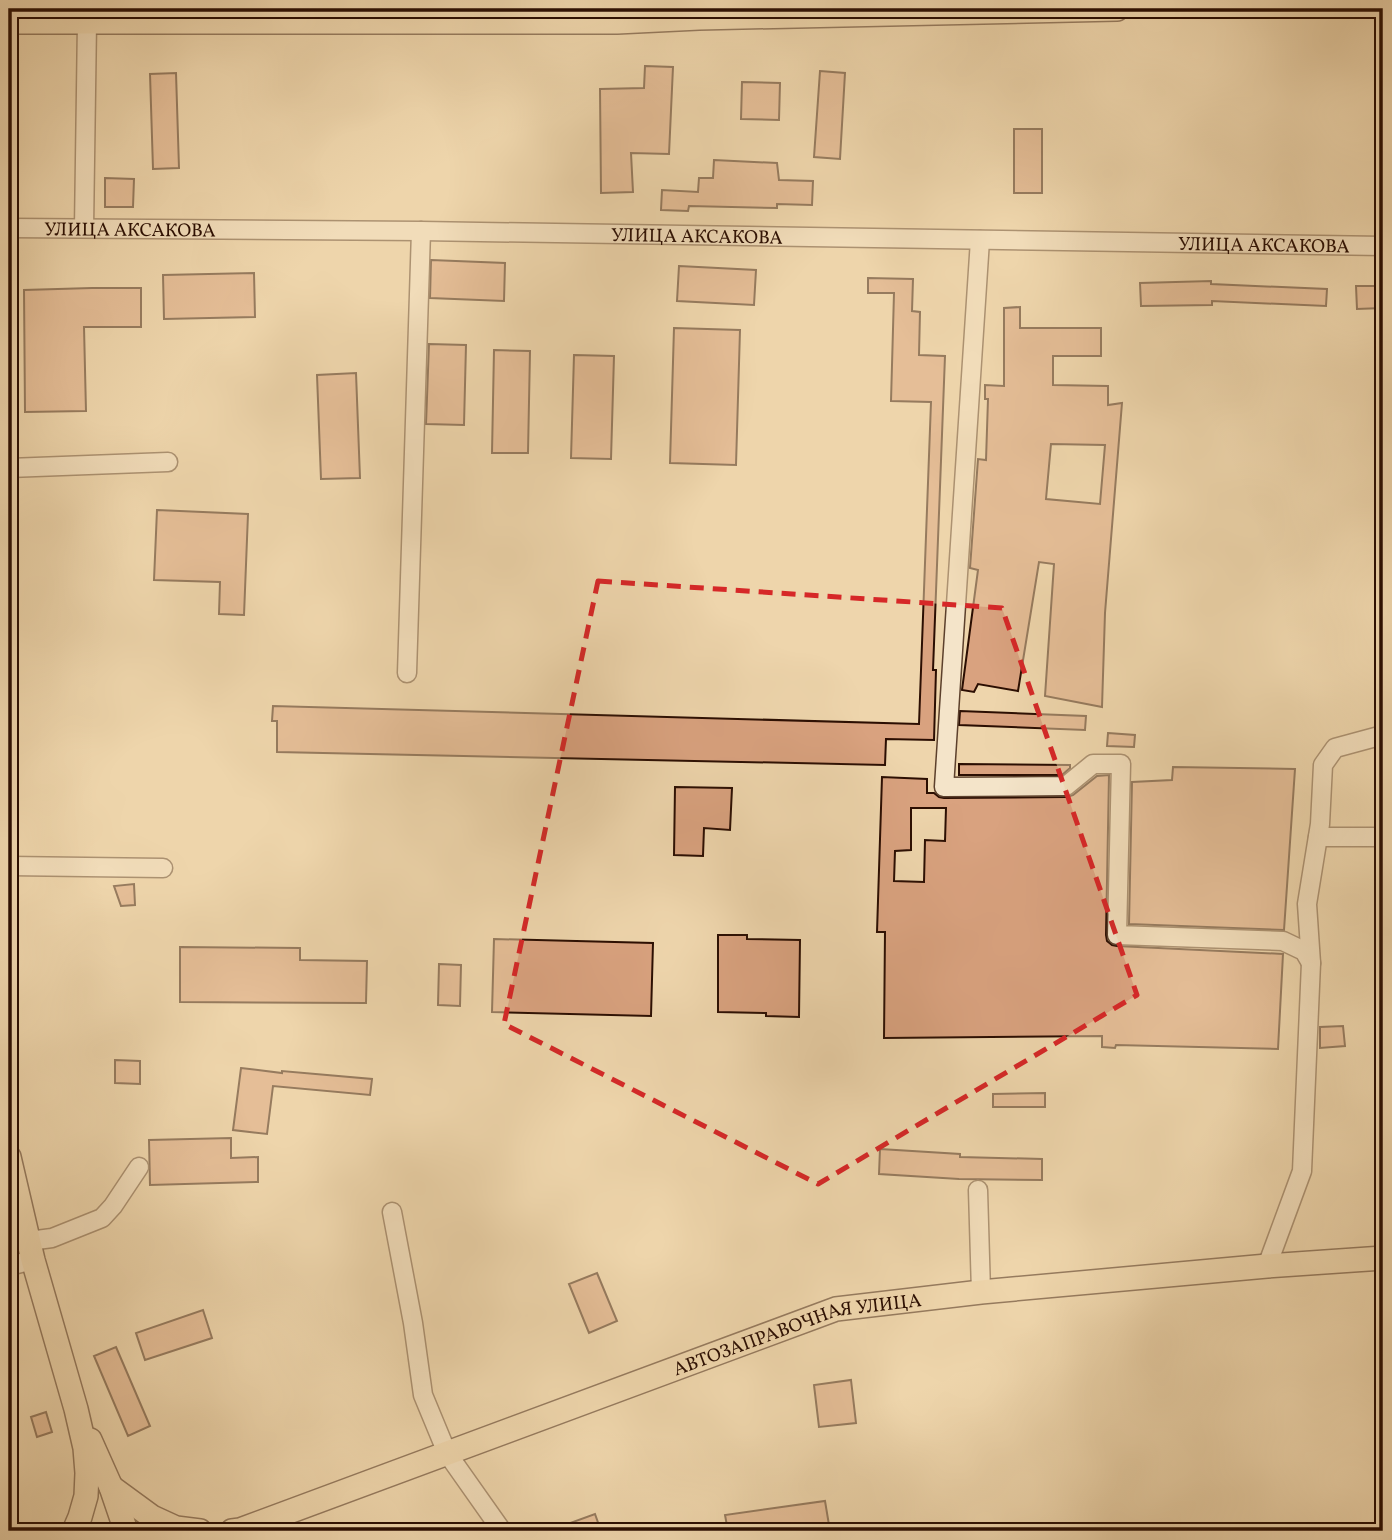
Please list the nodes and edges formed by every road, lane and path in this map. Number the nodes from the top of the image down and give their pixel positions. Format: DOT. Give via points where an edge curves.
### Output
graph roads {
  1 [pos="1117,9"];
  2 [pos="1039,10"];
  3 [pos="699,14"];
  4 [pos="640,15"];
  5 [pos="9,22"];
  6 [pos="88,22"];
  7 [pos="9,228"];
  8 [pos="84,228"];
  9 [pos="421,231"];
  10 [pos="980,240"];
  11 [pos="1383,246"];
  12 [pos="168,462"];
  13 [pos="9,468"];
  14 [pos="407,673"];
  15 [pos="1383,736"];
  16 [pos="1383,837"];
  17 [pos="1318,838"];
  18 [pos="9,866"];
  19 [pos="163,868"];
  20 [pos="1311,963"];
  21 [pos="9,1157"];
  22 [pos="139,1167"];
  23 [pos="978,1190"];
  24 [pos="392,1212"];
  25 [pos="31,1250"];
  26 [pos="1383,1258"];
  27 [pos="9,1266"];
  28 [pos="1267,1266"];
  29 [pos="981,1292"];
  30 [pos="76,1409"];
  31 [pos="447,1453"];
  32 [pos="111,1487"];
  33 [pos="74,1531"];
  34 [pos="126,1531"];
  35 [pos="200,1531"];
  36 [pos="237,1531"];
  37 [pos="502,1531"];
  1 -- 2 [label="main road"];
  2 -- 3 [label="main road"];
  3 -- 4 [label="main road"];
  4 -- 6 [label="main road"];
  5 -- 6 [label="main road"];
  6 -- 8 [label="street"];
  7 -- 8 [label="street, УЛИЦА АКСАКОВА"];
  8 -- 9 [label="street, УЛИЦА АКСАКОВА"];
  9 -- 10 [label="street, УЛИЦА АКСАКОВА"];
  9 -- 14 [label="street"];
  10 -- 11 [label="street, УЛИЦА АКСАКОВА"];
  10 -- 20 [label="street" via="944,787 1066,786 1093,764 1121,764 1117,935 1283,941 1304,951"];
  12 -- 13 [label="street"];
  15 -- 17 [label="street" via="1335,748 1323,765"];
  16 -- 17 [label="street"];
  17 -- 20 [label="street" via="1307,904"];
  18 -- 19 [label="street"];
  20 -- 28 [label="street" via="1302,1171"];
  21 -- 25 [label="main road"];
  22 -- 25 [label="street" via="102,1218"];
  23 -- 29 [label="street"];
  24 -- 31 [label="street" via="423,1395"];
  25 -- 27 [label="street"];
  25 -- 30 [label="main road"];
  26 -- 28 [label="main road, АВТОЗАПРАВОЧНАЯ УЛИЦА"];
  28 -- 29 [label="main road, АВТОЗАПРАВОЧНАЯ УЛИЦА"];
  29 -- 31 [label="main road, АВТОЗАПРАВОЧНАЯ УЛИЦА" via="836,1309"];
  30 -- 32 [label="main road"];
  30 -- 33 [label="main road" via="87,1473 86,1496"];
  31 -- 36 [label="main road, АВТОЗАПРАВОЧНАЯ УЛИЦА"];
  31 -- 37 [label="street"];
  32 -- 34 [label="main road"];
  32 -- 35 [label="main road" via="152,1517 176,1528"];
}
